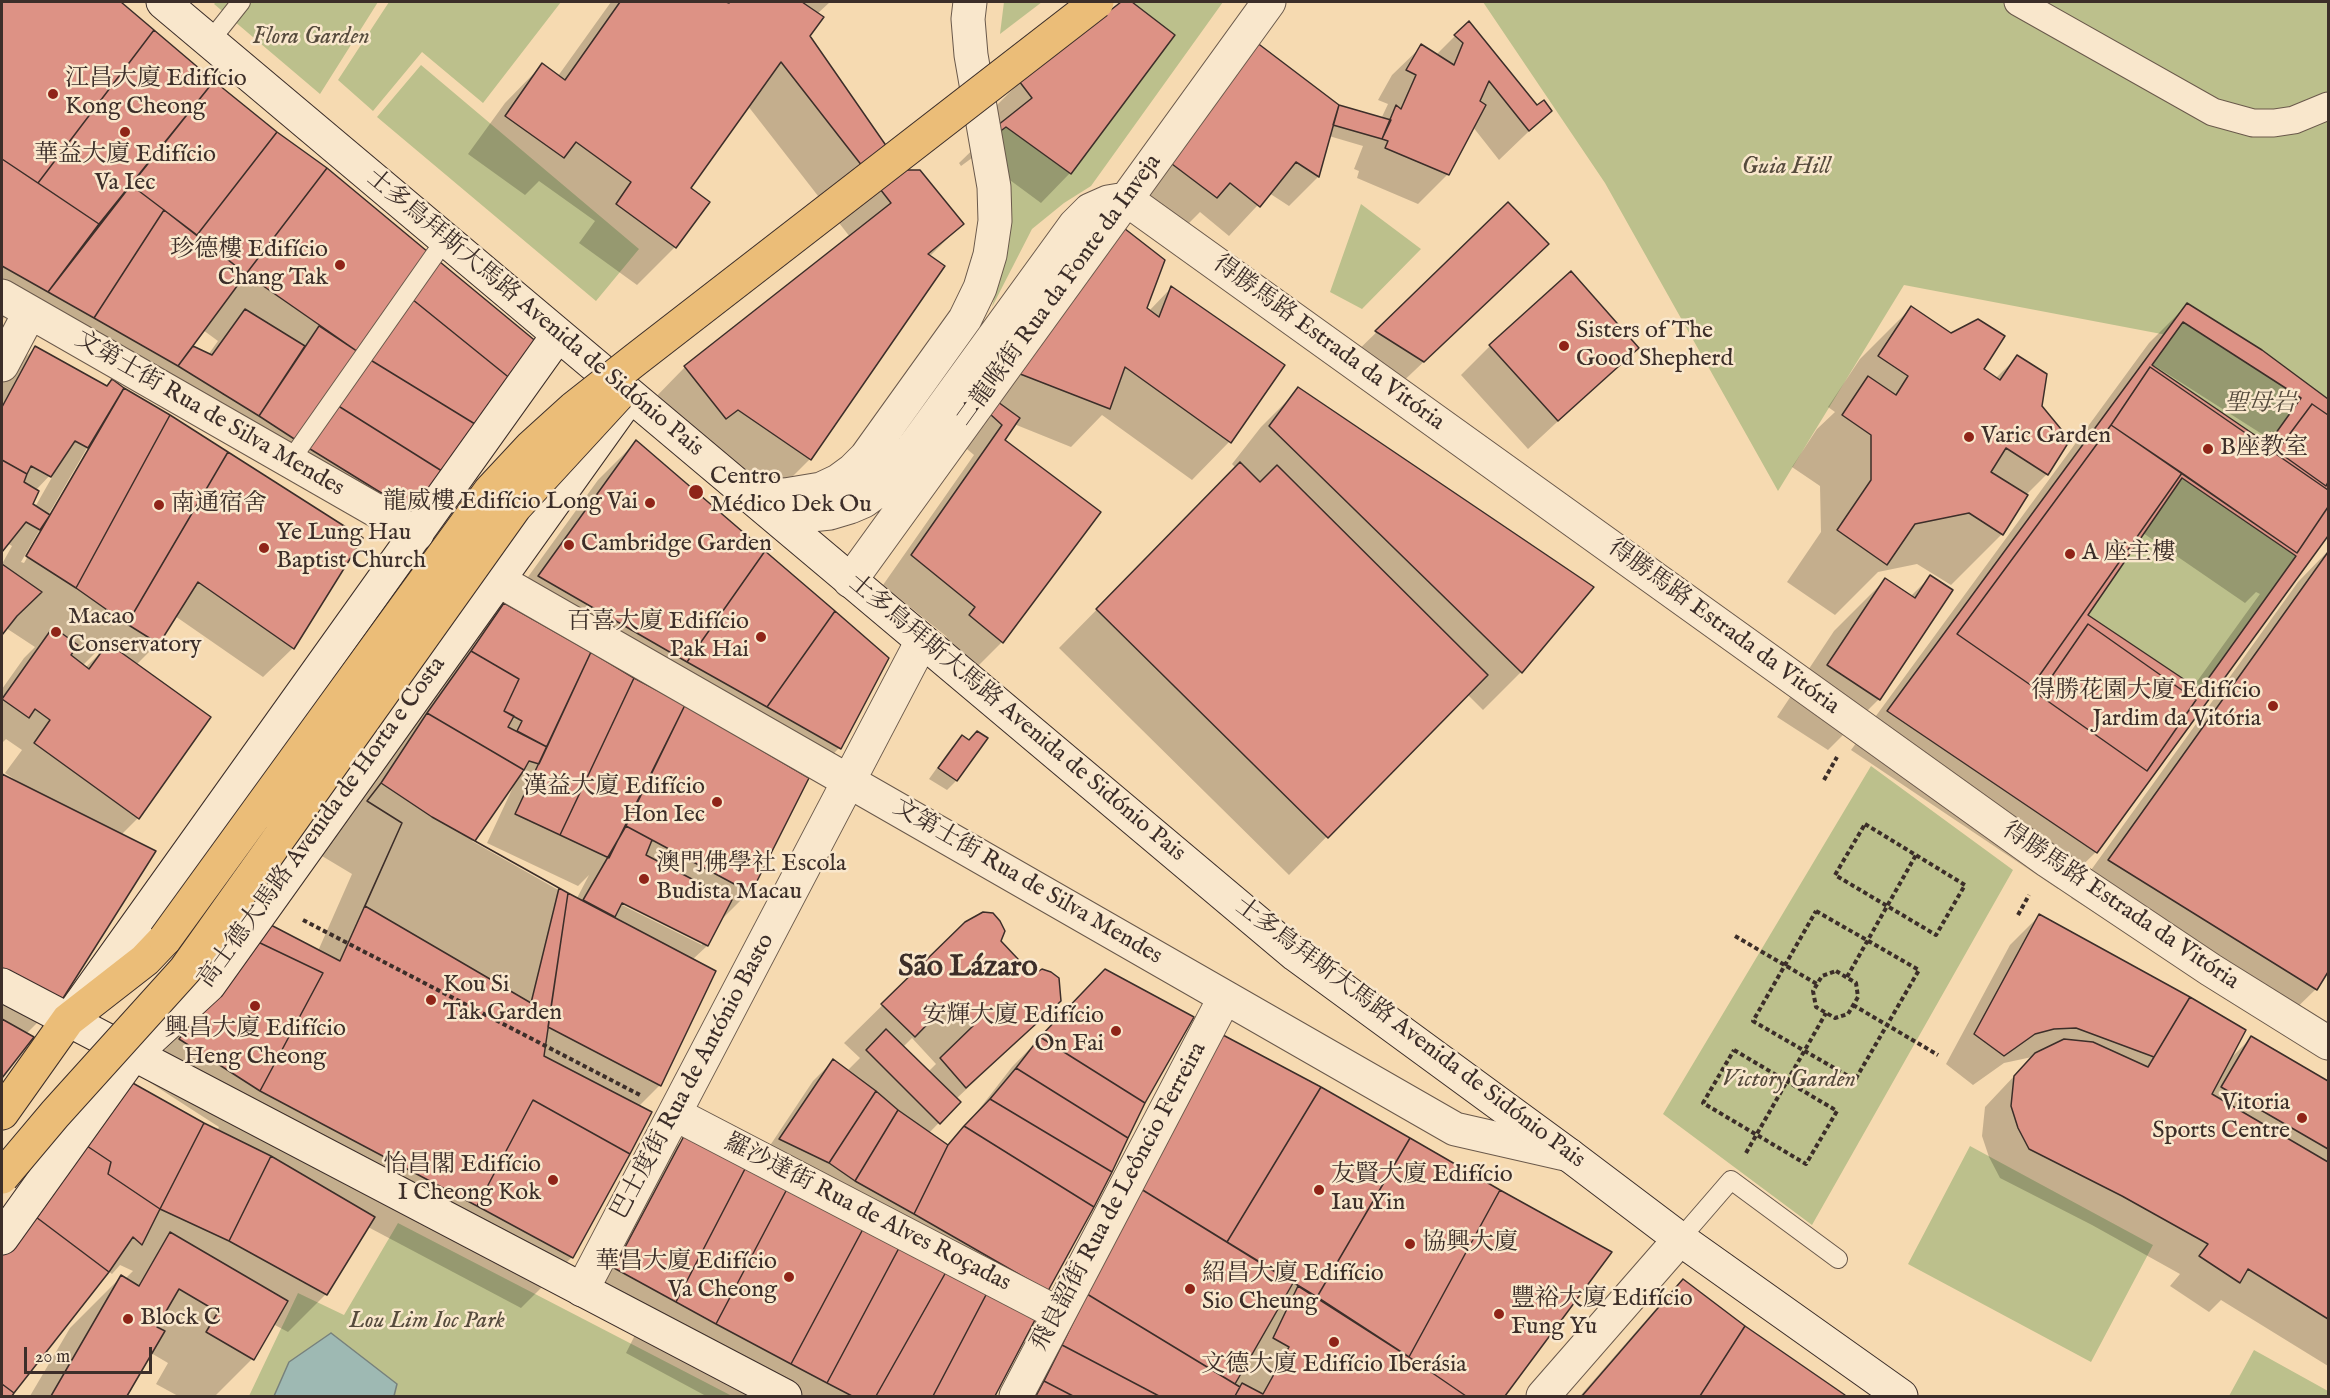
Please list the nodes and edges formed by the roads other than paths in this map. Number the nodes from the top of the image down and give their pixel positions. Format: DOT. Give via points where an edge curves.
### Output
graph roads {
  1 [pos="163,2"];
  2 [pos="241,2"];
  3 [pos="970,2"];
  4 [pos="1097,2"];
  5 [pos="1269,2"];
  6 [pos="2018,2"];
  7 [pos="210,41"];
  8 [pos="2328,106"];
  9 [pos="1126,199"];
  10 [pos="446,240"];
  11 [pos="2,296"];
  12 [pos="30,312"];
  13 [pos="694,316"];
  14 [pos="558,335"];
  15 [pos="2,365"];
  16 [pos="630,396"];
  17 [pos="290,461"];
  18 [pos="744,491"];
  19 [pos="417,534"];
  20 [pos="498,580"];
  21 [pos="850,580"];
  22 [pos="922,640"];
  23 [pos="849,781"];
  24 [pos="2,985"];
  25 [pos="1225,996"];
  26 [pos="69,1020"];
  27 [pos="2328,1043"];
  28 [pos="133,1054"];
  29 [pos="2,1113"];
  30 [pos="675,1114"];
  31 [pos="1569,1155"];
  32 [pos="2,1177"];
  33 [pos="2,1238"];
  34 [pos="1680,1239"];
  35 [pos="1838,1259"];
  36 [pos="582,1290"];
  37 [pos="1059,1314"];
  38 [pos="1887,1393"];
  39 [pos="785,1396"];
  40 [pos="1016,1396"];
  41 [pos="1543,1396"];
  1 -- 7 [label="street, 士多鳥拜斯大馬路 Avenida de Sidónio Pais"];
  2 -- 7 [label="lane"];
  3 -- 18 [label="street" via="971,55 994,187 995,221 980,288 965,319 853,470 830,485 803,493"];
  4 -- 13 [label="main road, bridge"];
  5 -- 9 [label="street, 二龍喉街 Rua da Fonte da Inveja"];
  6 -- 8 [label="street" via="2213,112 2233,119 2274,123 2294,120"];
  7 -- 10 [label="street, 士多鳥拜斯大馬路 Avenida de Sidónio Pais"];
  9 -- 18 [label="street" via="1090,210 1075,225 879,490 850,507 811,515 775,509"];
  9 -- 21 [label="street, 二龍喉街 Rua da Fonte da Inveja"];
  9 -- 27 [label="street, 得勝馬路 Estrada da Vitória" via="2048,861"];
  10 -- 14 [label="street, 士多鳥拜斯大馬路 Avenida de Sidónio Pais"];
  10 -- 17 [label="lane"];
  11 -- 12 [label="street, 文第士街 Rua de Silva Mendes"];
  12 -- 15 [label="street"];
  12 -- 17 [label="street, 文第士街 Rua de Silva Mendes"];
  13 -- 26 [label="main road, bridge" via="574,408 490,491 165,939 145,960"];
  13 -- 32 [label="main road, bridge" via="515,507 184,970"];
  14 -- 16 [label="street, 士多鳥拜斯大馬路 Avenida de Sidónio Pais"];
  14 -- 19 [label="street"];
  16 -- 18 [label="street, 士多鳥拜斯大馬路 Avenida de Sidónio Pais"];
  16 -- 20 [label="street, 高士德大馬路 Avenida de Horta e Costa"];
  17 -- 19 [label="street, 文第士街 Rua de Silva Mendes"];
  18 -- 21 [label="street, 士多鳥拜斯大馬路 Avenida de Sidónio Pais"];
  19 -- 26 [label="street"];
  20 -- 23 [label="street, 文第士街 Rua de Silva Mendes"];
  20 -- 28 [label="street, 高士德大馬路 Avenida de Horta e Costa" via="209,985"];
  21 -- 22 [label="street, 士多鳥拜斯大馬路 Avenida de Sidónio Pais"];
  22 -- 23 [label="street, 巴士度街 Rua de António Basto"];
  22 -- 31 [label="street, 士多鳥拜斯大馬路 Avenida de Sidónio Pais" via="1296,955"];
  23 -- 25 [label="street, 文第士街 Rua de Silva Mendes"];
  23 -- 30 [label="street, 巴士度街 Rua de António Basto"];
  24 -- 26 [label="street"];
  25 -- 31 [label="street, 文第士街 Rua de Silva Mendes" via="1455,1129"];
  25 -- 37 [label="street, 飛良韶街 Rua de Leôncio Ferreira"];
  26 -- 28 [label="street"];
  26 -- 29 [label="main road"];
  28 -- 33 [label="street, 高士德大馬路 Avenida de Horta e Costa"];
  28 -- 36 [label="street"];
  30 -- 36 [label="street, 巴士度街 Rua de António Basto"];
  30 -- 37 [label="street, 羅沙達街 Rua de Alves Roçadas"];
  31 -- 34 [label="street, 士多鳥拜斯大馬路 Avenida de Sidónio Pais"];
  34 -- 35 [label="lane" via="1731,1180"];
  34 -- 38 [label="street, 士多鳥拜斯大馬路 Avenida de Sidónio Pais"];
  34 -- 41 [label="street"];
  36 -- 39 [label="street"];
  37 -- 40 [label="street, 飛良韶街 Rua de Leôncio Ferreira"];
}
